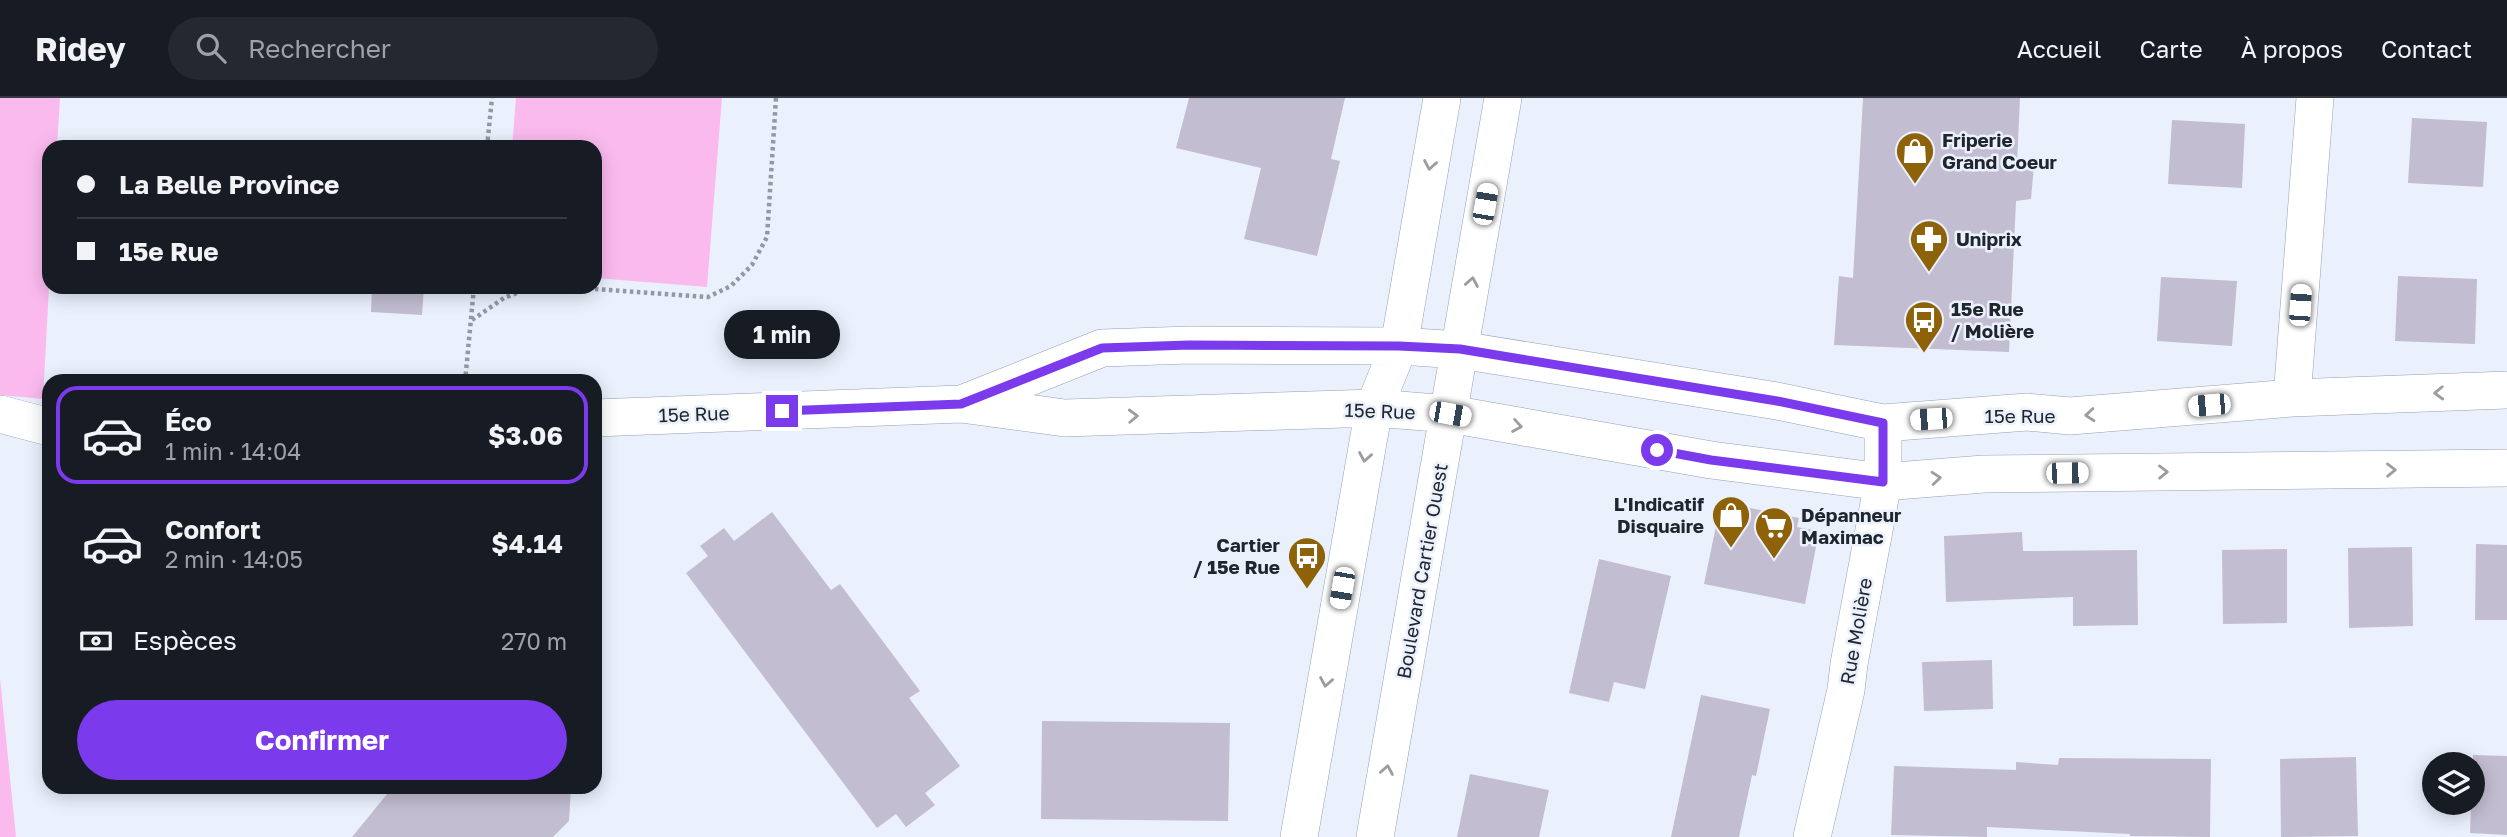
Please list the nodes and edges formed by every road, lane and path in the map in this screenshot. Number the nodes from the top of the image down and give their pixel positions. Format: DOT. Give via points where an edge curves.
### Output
graph roads {
  1 [pos="492,98"];
  2 [pos="776,98"];
  3 [pos="1442,98"];
  4 [pos="1503,98"];
  5 [pos="2315,98"];
  6 [pos="488,140"];
  7 [pos="602,290"];
  8 [pos="473,294"];
  9 [pos="514,294"];
  10 [pos="471,320"];
  11 [pos="1399,346"];
  12 [pos="1460,349"];
  13 [pos="466,374"];
  14 [pos="2507,390"];
  15 [pos="2292,398"];
  16 [pos="961,404"];
  17 [pos="1374,408"];
  18 [pos="0,414"];
  19 [pos="1450,414"];
  20 [pos="602,418"];
  21 [pos="1883,423"];
  22 [pos="42,425"];
  23 [pos="2507,468"];
  24 [pos="1883,482"];
  25 [pos="1299,837"];
  26 [pos="1376,837"];
  27 [pos="1812,837"];
  1 -- 6 [label="path"];
  2 -- 7 [label="path" via="767,237 752,265 731,286 708,297"];
  3 -- 11 [label="street, one-way"];
  12 -- 4 [label="street, Boulevard Cartier Ouest, one-way"];
  5 -- 15 [label="street"];
  8 -- 10 [label="path"];
  9 -- 10 [label="path"];
  10 -- 13 [label="path"];
  11 -- 12 [label="street, 15e Rue"];
  11 -- 16 [label="street, 15e Rue" via="1102,348"];
  11 -- 17 [label="street"];
  12 -- 19 [label="street, Boulevard Cartier Ouest"];
  12 -- 21 [label="street, 15e Rue"];
  14 -- 15 [label="street, 15e Rue, one-way"];
  15 -- 21 [label="street, 15e Rue, one-way" via="2070,416 2027,412"];
  16 -- 17 [label="street, 15e Rue, one-way" via="1065,418"];
  16 -- 20 [label="street, 15e Rue"];
  17 -- 19 [label="street, 15e Rue"];
  17 -- 25 [label="street, one-way"];
  18 -- 22 [label="street"];
  19 -- 24 [label="street, 15e Rue, one-way" via="1711,460"];
  26 -- 19 [label="street, Boulevard Cartier Ouest, one-way"];
  21 -- 24 [label="street, Rue Molière"];
  24 -- 23 [label="street, 15e Rue, one-way" via="1984,474"];
  24 -- 27 [label="street, Rue Molière" via="1846,690"];
}
